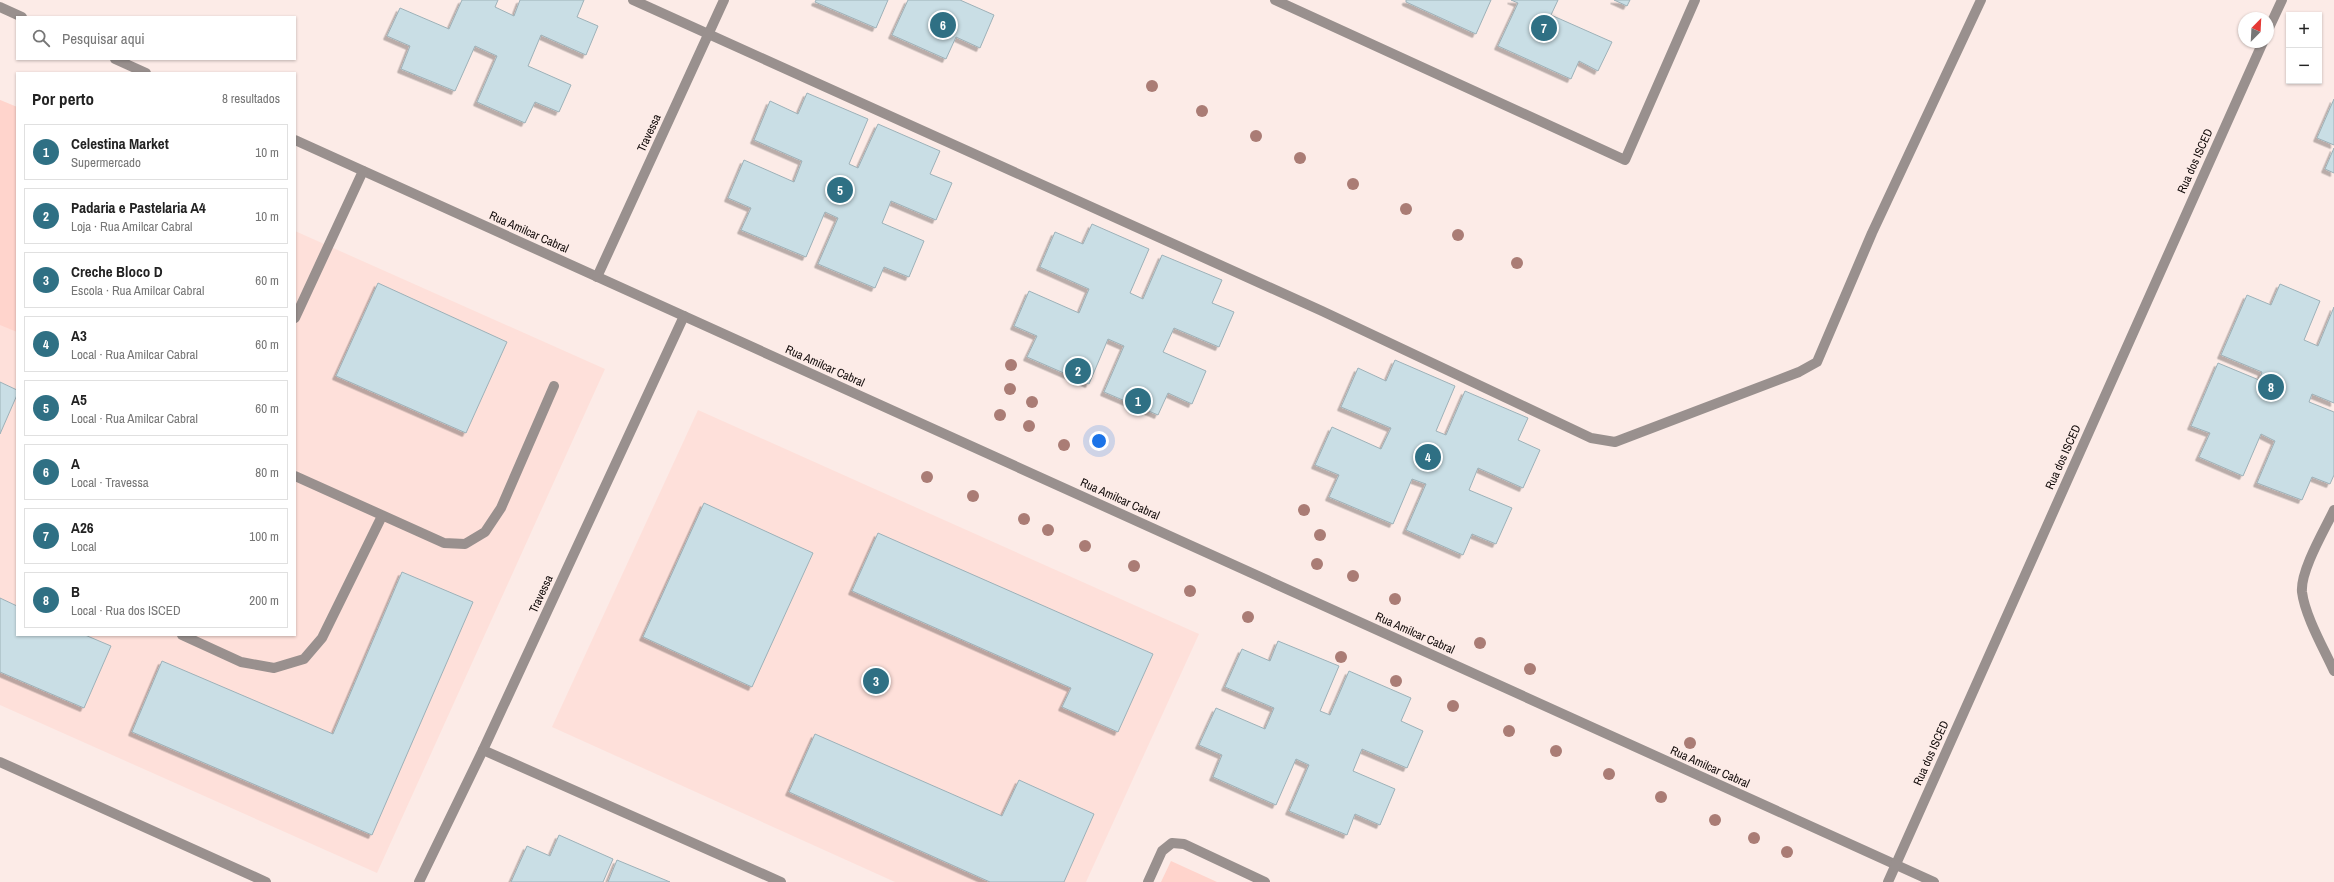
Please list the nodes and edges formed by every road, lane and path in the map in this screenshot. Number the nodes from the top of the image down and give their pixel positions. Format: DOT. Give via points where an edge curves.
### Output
graph roads {
  1 [pos="633,0"];
  2 [pos="724,0"];
  3 [pos="1275,0"];
  4 [pos="1695,0"];
  5 [pos="1981,0"];
  6 [pos="2282,0"];
  7 [pos="0,7"];
  8 [pos="20,16"];
  9 [pos="2274,17"];
  10 [pos="709,34"];
  11 [pos="2260,48"];
  12 [pos="117,60"];
  13 [pos="144,72"];
  14 [pos="296,140"];
  15 [pos="363,171"];
  16 [pos="596,277"];
  17 [pos="296,316"];
  18 [pos="684,316"];
  19 [pos="554,386"];
  20 [pos="296,476"];
  21 [pos="2334,510"];
  22 [pos="382,516"];
  23 [pos="184,636"];
  24 [pos="2334,671"];
  25 [pos="483,750"];
  26 [pos="0,762"];
  27 [pos="1895,865"];
  28 [pos="266,882"];
  29 [pos="419,882"];
  30 [pos="781,882"];
  31 [pos="1148,882"];
  32 [pos="1265,882"];
  33 [pos="1888,882"];
  34 [pos="1934,882"];
  1 -- 10 [label="street"];
  2 -- 10 [label="street, Travessa"];
  3 -- 4 [label="street" via="1625,160"];
  5 -- 10 [label="street" via="1872,232 1817,362 1800,372 1615,442 1592,438 1315,307"];
  6 -- 9 [label="street"];
  7 -- 8 [label="street"];
  10 -- 16 [label="street, Travessa"];
  11 -- 27 [label="street, Rua dos ISCED"];
  12 -- 13 [label="street"];
  14 -- 15 [label="street, Rua Amilcar Cabral"];
  15 -- 16 [label="street, Rua Amilcar Cabral"];
  15 -- 17 [label="street"];
  16 -- 18 [label="street, Rua Amilcar Cabral"];
  18 -- 25 [label="street, Travessa"];
  18 -- 27 [label="street, Rua Amilcar Cabral"];
  19 -- 22 [label="street" via="501,508 485,532 465,544 444,543"];
  20 -- 22 [label="street"];
  21 -- 24 [label="street" via="2307,565 2302,591 2313,627"];
  22 -- 23 [label="street" via="322,638 304,659 274,668 248,663"];
  25 -- 29 [label="street, Travessa"];
  25 -- 30 [label="street"];
  26 -- 28 [label="street"];
  27 -- 33 [label="street, Rua dos ISCED"];
  27 -- 34 [label="street, Rua Amilcar Cabral"];
  31 -- 32 [label="street" via="1162,851 1172,843 1184,844"];
}
